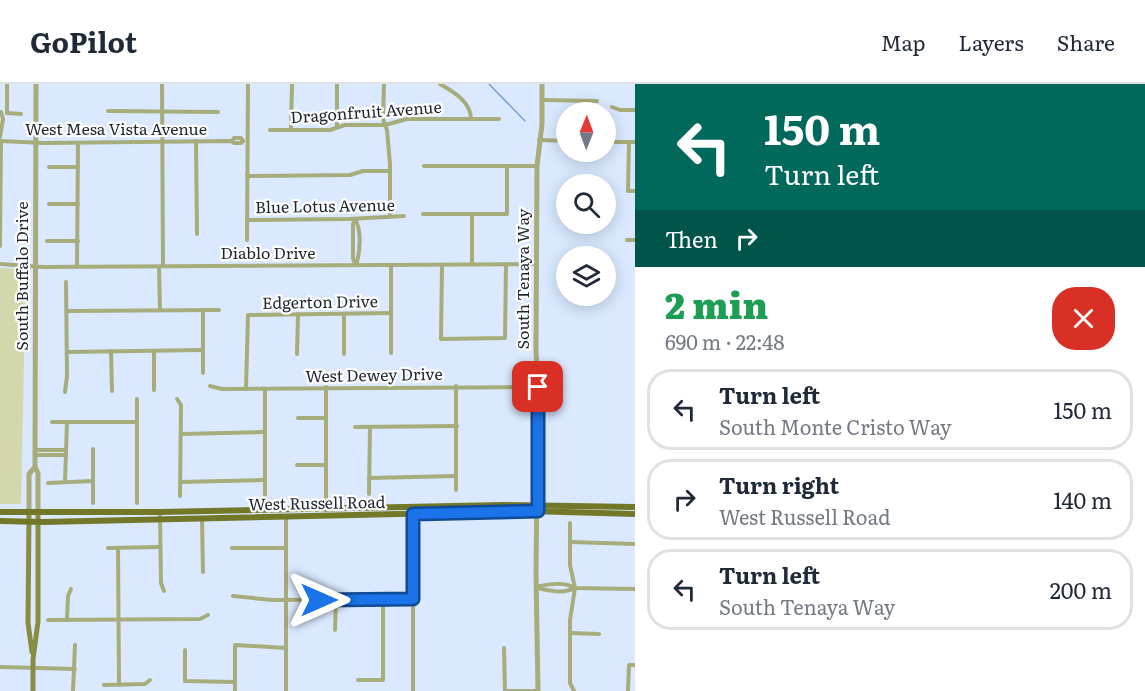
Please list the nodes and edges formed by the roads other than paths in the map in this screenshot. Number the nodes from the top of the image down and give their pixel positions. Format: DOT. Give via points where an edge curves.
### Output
graph roads {
  1 [pos="7,84"];
  2 [pos="36,84"];
  3 [pos="162,84"];
  4 [pos="248,84"];
  5 [pos="292,84"];
  6 [pos="337,84"];
  7 [pos="384,84"];
  8 [pos="440,84"];
  9 [pos="542,84"];
  10 [pos="543,100"];
  11 [pos="597,101"];
  12 [pos="616,108"];
  13 [pos="635,110"];
  14 [pos="108,111"];
  15 [pos="0,112"];
  16 [pos="162,112"];
  17 [pos="218,112"];
  18 [pos="7,113"];
  19 [pos="21,114"];
  20 [pos="471,119"];
  21 [pos="499,119"];
  22 [pos="385,125"];
  23 [pos="337,127"];
  24 [pos="270,130"];
  25 [pos="291,130"];
  26 [pos="0,140"];
  27 [pos="539,140"];
  28 [pos="163,141"];
  29 [pos="196,141"];
  30 [pos="245,141"];
  31 [pos="556,141"];
  32 [pos="36,142"];
  33 [pos="616,142"];
  34 [pos="629,142"];
  35 [pos="635,142"];
  36 [pos="78,143"];
  37 [pos="424,166"];
  38 [pos="507,166"];
  39 [pos="537,166"];
  40 [pos="49,167"];
  41 [pos="78,167"];
  42 [pos="390,171"];
  43 [pos="247,176"];
  44 [pos="635,191"];
  45 [pos="49,204"];
  46 [pos="78,204"];
  47 [pos="423,214"];
  48 [pos="472,214"];
  49 [pos="390,216"];
  50 [pos="404,216"];
  51 [pos="355,218"];
  52 [pos="247,220"];
  53 [pos="197,234"];
  54 [pos="247,240"];
  55 [pos="627,240"];
  56 [pos="635,240"];
  57 [pos="47,241"];
  58 [pos="78,241"];
  59 [pos="0,246"];
  60 [pos="0,264"];
  61 [pos="442,264"];
  62 [pos="472,264"];
  63 [pos="506,264"];
  64 [pos="537,264"];
  65 [pos="356,265"];
  66 [pos="391,265"];
  67 [pos="35,266"];
  68 [pos="161,266"];
  69 [pos="77,267"];
  70 [pos="66,282"];
  71 [pos="160,310"];
  72 [pos="203,310"];
  73 [pos="219,310"];
  74 [pos="67,311"];
  75 [pos="391,313"];
  76 [pos="298,314"];
  77 [pos="344,314"];
  78 [pos="203,350"];
  79 [pos="111,351"];
  80 [pos="153,351"];
  81 [pos="67,352"];
  82 [pos="391,353"];
  83 [pos="297,354"];
  84 [pos="344,354"];
  85 [pos="203,373"];
  86 [pos="210,386"];
  87 [pos="456,386"];
  88 [pos="326,387"];
  89 [pos="538,387"];
  90 [pos="246,389"];
  91 [pos="265,389"];
  92 [pos="154,390"];
  93 [pos="65,392"];
  94 [pos="112,392"];
  95 [pos="137,399"];
  96 [pos="177,399"];
  97 [pos="298,418"];
  98 [pos="326,418"];
  99 [pos="52,422"];
  100 [pos="67,422"];
  101 [pos="137,422"];
  102 [pos="457,426"];
  103 [pos="355,427"];
  104 [pos="370,427"];
  105 [pos="265,432"];
  106 [pos="181,434"];
  107 [pos="93,449"];
  108 [pos="35,452"];
  109 [pos="66,452"];
  110 [pos="297,465"];
  111 [pos="326,465"];
  112 [pos="35,467"];
  113 [pos="456,476"];
  114 [pos="369,478"];
  115 [pos="265,480"];
  116 [pos="93,481"];
  117 [pos="65,482"];
  118 [pos="180,482"];
  119 [pos="48,483"];
  120 [pos="456,490"];
  121 [pos="369,494"];
  122 [pos="265,495"];
  123 [pos="180,496"];
  124 [pos="93,503"];
  125 [pos="137,503"];
  126 [pos="635,507"];
  127 [pos="538,508"];
  128 [pos="413,511"];
  129 [pos="0,512"];
  130 [pos="326,512"];
  131 [pos="28,513"];
  132 [pos="38,513"];
  133 [pos="286,513"];
  134 [pos="635,514"];
  135 [pos="160,516"];
  136 [pos="202,518"];
  137 [pos="0,521"];
  138 [pos="28,522"];
  139 [pos="38,522"];
  140 [pos="570,523"];
  141 [pos="570,542"];
  142 [pos="635,544"];
  143 [pos="160,547"];
  144 [pos="108,548"];
  145 [pos="118,548"];
  146 [pos="232,548"];
  147 [pos="286,548"];
  148 [pos="203,572"];
  149 [pos="536,587"];
  150 [pos="575,588"];
  151 [pos="71,589"];
  152 [pos="635,589"];
  153 [pos="164,591"];
  154 [pos="232,596"];
  155 [pos="383,599"];
  156 [pos="413,599"];
  157 [pos="286,600"];
  158 [pos="336,600"];
  159 [pos="208,615"];
  160 [pos="48,620"];
  161 [pos="67,620"];
  162 [pos="119,620"];
  163 [pos="334,630"];
  164 [pos="570,633"];
  165 [pos="599,634"];
  166 [pos="75,645"];
  167 [pos="286,648"];
  168 [pos="504,648"];
  169 [pos="185,650"];
  170 [pos="33,659"];
  171 [pos="635,665"];
  172 [pos="0,668"];
  173 [pos="33,669"];
  174 [pos="75,669"];
  175 [pos="150,680"];
  176 [pos="358,680"];
  177 [pos="235,682"];
  178 [pos="104,685"];
  179 [pos="119,685"];
  180 [pos="33,691"];
  181 [pos="73,691"];
  182 [pos="235,691"];
  183 [pos="286,691"];
  184 [pos="413,691"];
  185 [pos="505,691"];
  186 [pos="538,691"];
  187 [pos="574,691"];
  188 [pos="628,691"];
  1 -- 18 [label="street"];
  2 -- 32 [label="street, South Buffalo Drive"];
  3 -- 16 [label="street"];
  4 -- 30 [label="street"];
  5 -- 25 [label="street"];
  6 -- 23 [label="street"];
  7 -- 22 [label="street"];
  8 -- 20 [label="street" via="466,103"];
  9 -- 10 [label="street, South Tenaya Way"];
  10 -- 11 [label="street"];
  10 -- 27 [label="street, South Tenaya Way"];
  12 -- 13 [label="street"];
  14 -- 16 [label="street"];
  15 -- 18 [label="street"];
  15 -- 26 [label="street"];
  16 -- 17 [label="street"];
  16 -- 28 [label="street"];
  18 -- 19 [label="street"];
  20 -- 21 [label="street, Dragonfruit Avenue"];
  20 -- 22 [label="street, Dragonfruit Avenue" via="403,119"];
  22 -- 23 [label="street, Dragonfruit Avenue"];
  22 -- 42 [label="street"];
  23 -- 25 [label="street, Dragonfruit Avenue"];
  24 -- 25 [label="street, Dragonfruit Avenue"];
  26 -- 32 [label="street, West Mesa Vista Avenue"];
  26 -- 59 [label="street"];
  27 -- 31 [label="street"];
  27 -- 39 [label="street, South Tenaya Way"];
  28 -- 29 [label="street, West Mesa Vista Avenue"];
  28 -- 36 [label="street, West Mesa Vista Avenue"];
  28 -- 68 [label="street"];
  29 -- 30 [label="street, West Mesa Vista Avenue"];
  29 -- 53 [label="street"];
  30 -- 43 [label="street"];
  32 -- 36 [label="street, West Mesa Vista Avenue"];
  32 -- 67 [label="street, South Buffalo Drive"];
  33 -- 34 [label="street"];
  34 -- 35 [label="street"];
  34 -- 44 [label="street" via="628,191"];
  36 -- 41 [label="street"];
  37 -- 38 [label="street"];
  38 -- 39 [label="street"];
  38 -- 48 [label="street" via="507,214"];
  39 -- 64 [label="street, South Tenaya Way"];
  40 -- 41 [label="street"];
  41 -- 46 [label="street"];
  42 -- 43 [label="street"];
  42 -- 49 [label="street"];
  43 -- 52 [label="street"];
  45 -- 46 [label="street"];
  46 -- 58 [label="street"];
  47 -- 48 [label="street"];
  48 -- 62 [label="street"];
  49 -- 50 [label="street, Blue Lotus Avenue"];
  49 -- 51 [label="street, Blue Lotus Avenue"];
  51 -- 52 [label="street, Blue Lotus Avenue"];
  51 -- 65 [label="street"];
  52 -- 54 [label="street"];
  55 -- 56 [label="street"];
  57 -- 58 [label="street"];
  58 -- 69 [label="street"];
  60 -- 67 [label="street, Diablo Drive"];
  61 -- 62 [label="street, Diablo Drive"];
  61 -- 63 [label="street" via="441,339 505,338"];
  61 -- 66 [label="street, Diablo Drive"];
  62 -- 63 [label="street, Diablo Drive"];
  63 -- 64 [label="street, Diablo Drive"];
  64 -- 89 [label="street, South Tenaya Way"];
  65 -- 66 [label="street, Diablo Drive"];
  65 -- 68 [label="street, Diablo Drive"];
  66 -- 75 [label="street"];
  67 -- 69 [label="street, Diablo Drive"];
  67 -- 108 [label="street, South Buffalo Drive"];
  68 -- 69 [label="street, Diablo Drive"];
  68 -- 71 [label="street"];
  70 -- 74 [label="street"];
  71 -- 72 [label="street"];
  71 -- 74 [label="street"];
  72 -- 73 [label="street"];
  72 -- 78 [label="street"];
  74 -- 81 [label="street"];
  75 -- 77 [label="street, Edgerton Drive"];
  75 -- 82 [label="street"];
  76 -- 77 [label="street, Edgerton Drive"];
  76 -- 83 [label="street"];
  76 -- 90 [label="street, Edgerton Drive" via="248,315"];
  77 -- 84 [label="street"];
  78 -- 80 [label="street"];
  78 -- 85 [label="street"];
  79 -- 80 [label="street"];
  79 -- 81 [label="street"];
  79 -- 94 [label="street"];
  80 -- 92 [label="street"];
  81 -- 93 [label="street"];
  86 -- 90 [label="street, West Dewey Drive"];
  87 -- 88 [label="street, West Dewey Drive"];
  87 -- 89 [label="street, West Dewey Drive"];
  87 -- 102 [label="street"];
  88 -- 91 [label="street, West Dewey Drive"];
  88 -- 98 [label="street"];
  89 -- 127 [label="street, South Tenaya Way"];
  90 -- 91 [label="street, West Dewey Drive"];
  91 -- 105 [label="street"];
  95 -- 101 [label="street"];
  96 -- 106 [label="street" via="181,405"];
  97 -- 98 [label="street"];
  98 -- 111 [label="street"];
  99 -- 100 [label="street"];
  100 -- 101 [label="street"];
  100 -- 109 [label="street"];
  101 -- 125 [label="street"];
  102 -- 104 [label="street"];
  102 -- 113 [label="street"];
  103 -- 104 [label="street"];
  104 -- 114 [label="street"];
  105 -- 106 [label="street"];
  105 -- 115 [label="street"];
  106 -- 118 [label="street"];
  107 -- 116 [label="street"];
  108 -- 109 [label="street"];
  108 -- 112 [label="street, South Buffalo Drive"];
  109 -- 117 [label="street"];
  110 -- 111 [label="street"];
  111 -- 130 [label="street"];
  112 -- 131 [label="street, South Buffalo Drive" via="29,474"];
  112 -- 132 [label="street, South Buffalo Drive"];
  113 -- 114 [label="street"];
  113 -- 120 [label="street"];
  114 -- 121 [label="street"];
  115 -- 118 [label="street"];
  115 -- 122 [label="street"];
  116 -- 117 [label="street"];
  116 -- 124 [label="street"];
  117 -- 119 [label="street"];
  118 -- 123 [label="street"];
  126 -- 127 [label="main road, West Russell Road"];
  127 -- 128 [label="main road, West Russell Road"];
  127 -- 134 [label="main road, West Russell Road"];
  127 -- 149 [label="street, South Tenaya Way"];
  128 -- 130 [label="main road, West Russell Road"];
  128 -- 156 [label="street"];
  129 -- 131 [label="main road, West Russell Road"];
  130 -- 133 [label="main road, West Russell Road"];
  131 -- 132 [label="main road, West Russell Road"];
  131 -- 138 [label="main road, South Buffalo Drive"];
  132 -- 135 [label="main road, West Russell Road"];
  132 -- 139 [label="main road, South Buffalo Drive"];
  133 -- 135 [label="main road, West Russell Road"];
  133 -- 136 [label="main road, West Russell Road"];
  133 -- 147 [label="street"];
  135 -- 136 [label="main road, West Russell Road"];
  135 -- 139 [label="main road, West Russell Road"];
  135 -- 143 [label="street"];
  136 -- 148 [label="street"];
  137 -- 138 [label="main road, West Russell Road"];
  138 -- 139 [label="main road, West Russell Road"];
  138 -- 170 [label="main road, South Buffalo Drive" via="28,623"];
  139 -- 170 [label="main road, South Buffalo Drive" via="38,622"];
  140 -- 141 [label="street"];
  141 -- 142 [label="street"];
  141 -- 150 [label="street"];
  143 -- 145 [label="street"];
  143 -- 153 [label="street"];
  144 -- 145 [label="street"];
  145 -- 162 [label="street"];
  146 -- 147 [label="street"];
  147 -- 157 [label="street"];
  149 -- 150 [label="street"];
  149 -- 186 [label="street, South Tenaya Way"];
  150 -- 152 [label="street"];
  150 -- 164 [label="street"];
  151 -- 161 [label="street"];
  154 -- 157 [label="street"];
  155 -- 156 [label="street"];
  155 -- 158 [label="street"];
  155 -- 176 [label="street" via="383,680"];
  156 -- 184 [label="street"];
  157 -- 158 [label="street"];
  157 -- 167 [label="street"];
  158 -- 163 [label="street"];
  159 -- 162 [label="street" via="200,620"];
  160 -- 161 [label="street"];
  161 -- 162 [label="street"];
  162 -- 179 [label="street"];
  164 -- 165 [label="street"];
  164 -- 187 [label="street" via="570,683"];
  166 -- 174 [label="street"];
  167 -- 177 [label="street" via="235,645"];
  167 -- 183 [label="street"];
  168 -- 185 [label="street"];
  169 -- 177 [label="street" via="185,681"];
  170 -- 173 [label="main road, South Buffalo Drive"];
  171 -- 188 [label="street" via="629,665"];
  172 -- 173 [label="street"];
  173 -- 174 [label="street"];
  173 -- 180 [label="main road, South Buffalo Drive"];
  174 -- 181 [label="street"];
  175 -- 179 [label="street" via="145,684"];
  177 -- 182 [label="street"];
  178 -- 179 [label="street"];
  185 -- 186 [label="street"];
}
